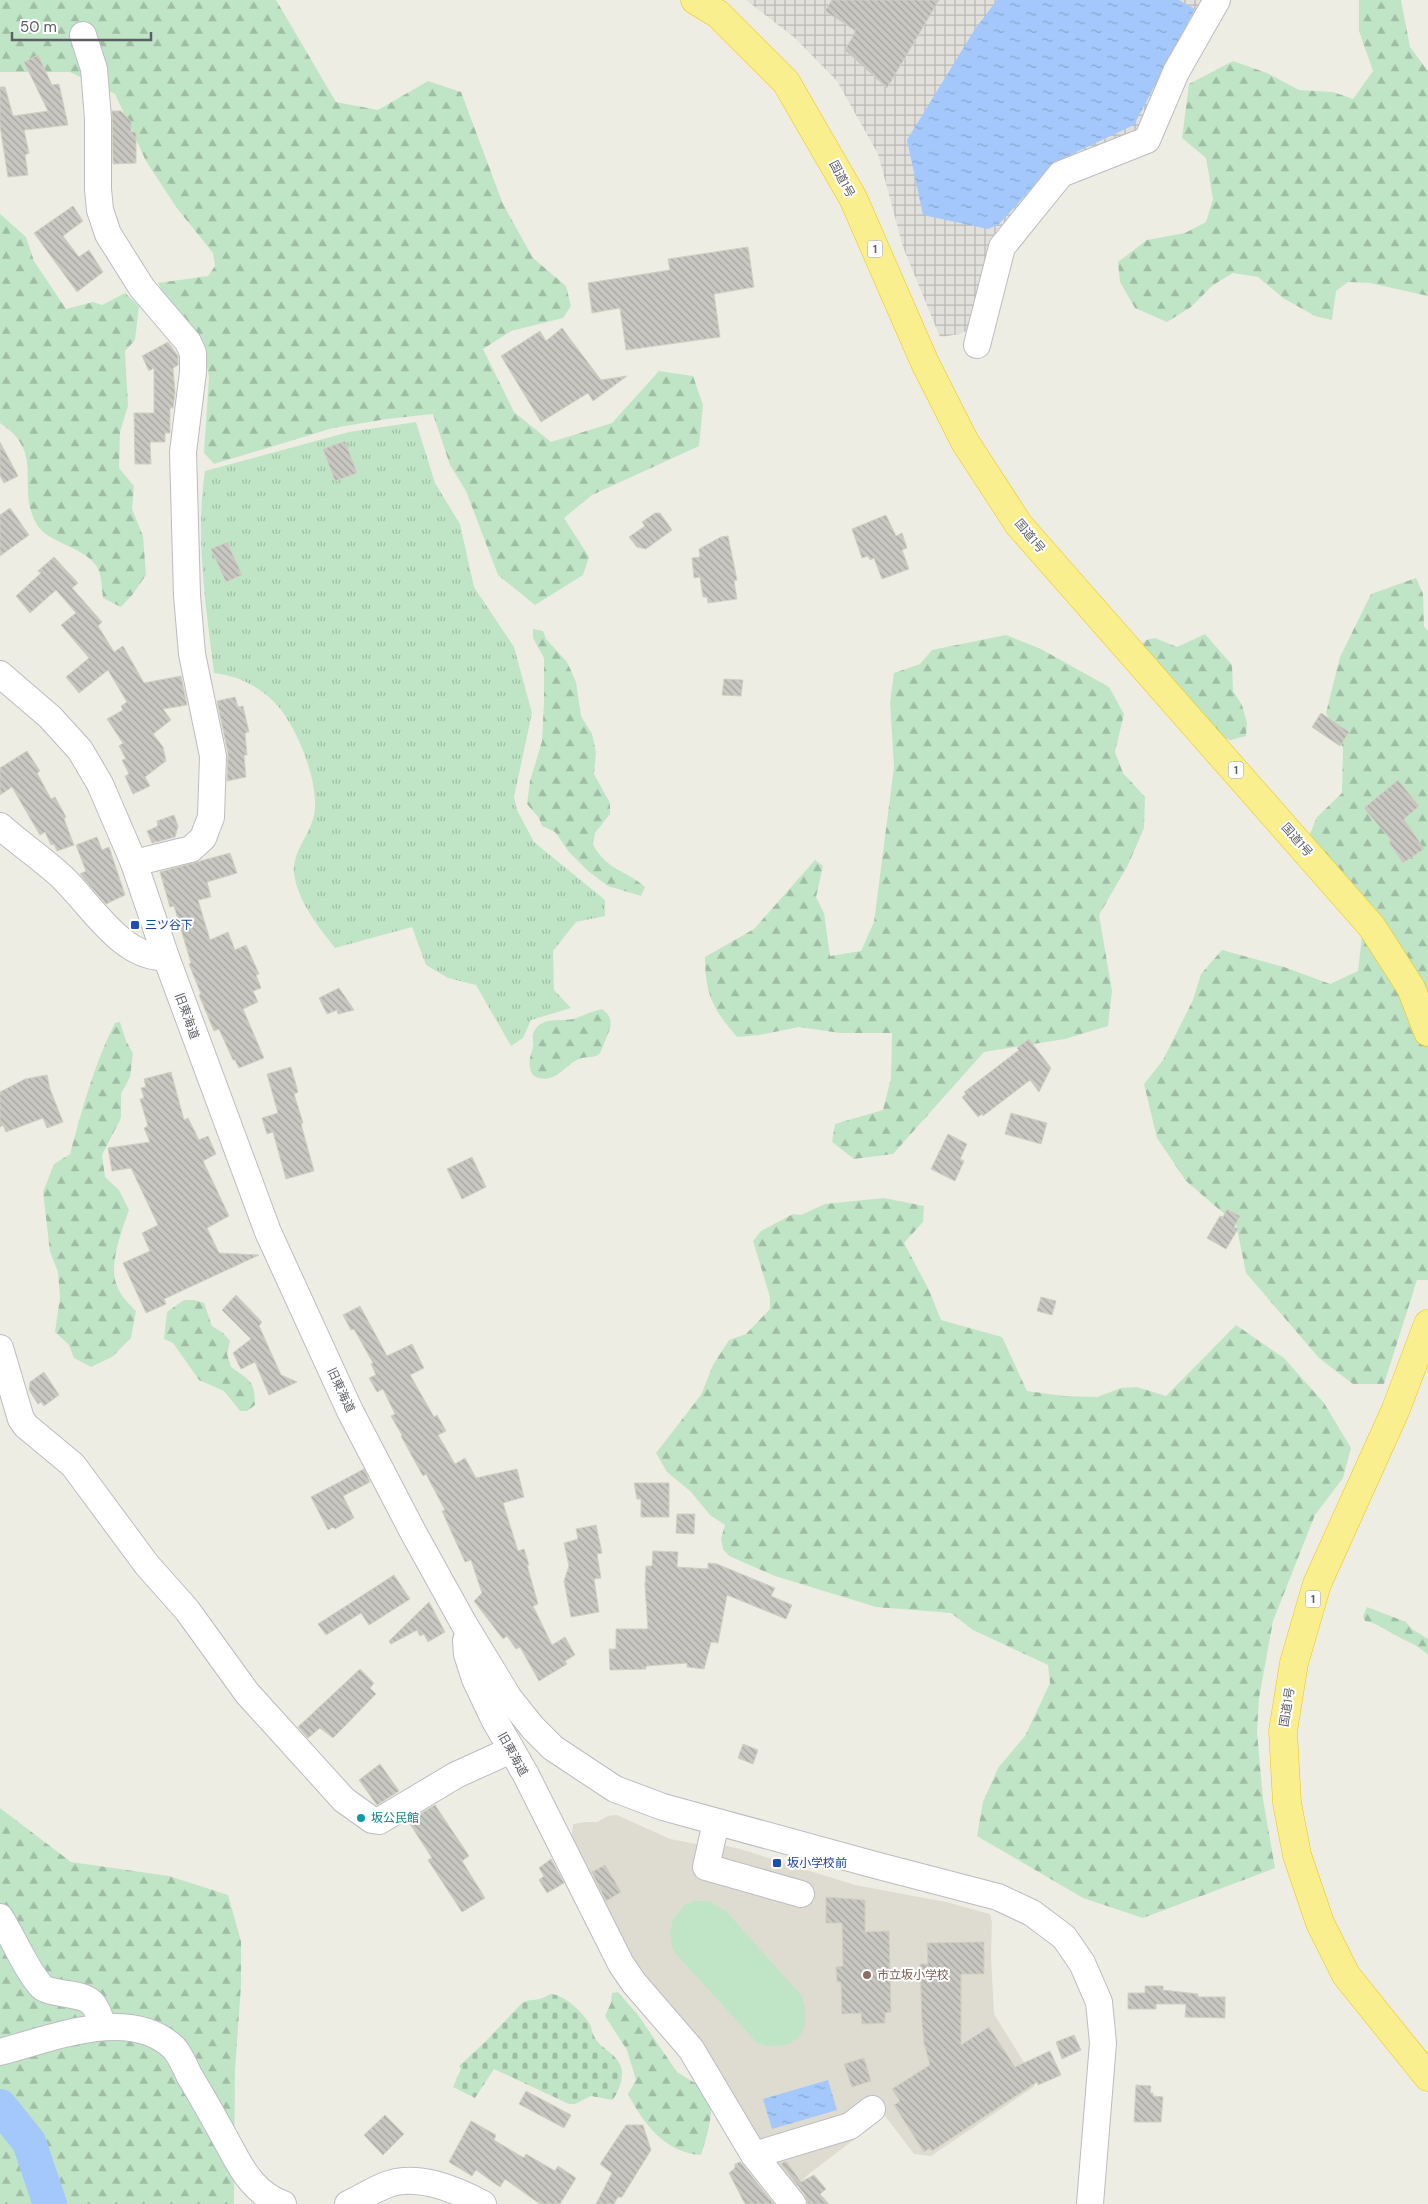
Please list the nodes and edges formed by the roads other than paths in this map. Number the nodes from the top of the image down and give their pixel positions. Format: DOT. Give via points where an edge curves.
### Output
graph roads {
  1 [pos="695,0"];
  2 [pos="1215,1"];
  3 [pos="722,7"];
  4 [pos="83,35"];
  5 [pos="977,345"];
  6 [pos="0,674"];
  7 [pos="0,826"];
  8 [pos="134,863"];
  9 [pos="166,957"];
  10 [pos="1428,1032"];
  11 [pos="1428,1324"];
  12 [pos="0,1348"];
  13 [pos="464,1624"];
  14 [pos="511,1750"];
  15 [pos="716,1822"];
  16 [pos="801,1894"];
  17 [pos="0,1917"];
  18 [pos="104,2027"];
  19 [pos="0,2052"];
  20 [pos="1428,2077"];
  21 [pos="872,2109"];
  22 [pos="754,2155"];
  23 [pos="283,2204"];
  24 [pos="348,2204"];
  25 [pos="483,2204"];
  26 [pos="793,2204"];
  27 [pos="1090,2204"];
  1 -- 3 [label="highway, 国道1号 / 1"];
  2 -- 5 [label="street" via="1176,72 1147,140 1061,174 1002,247"];
  3 -- 10 [label="highway, 国道1号 / 1" via="786,82 818,134 853,198 925,363 964,442 1019,525 1372,927 1411,988"];
  4 -- 8 [label="street" via="94,68 98,189 100,210 108,234 142,288 188,342 193,353 183,452 187,595 192,654 213,756 211,817 203,838 191,849"];
  6 -- 8 [label="street, 旧東海道" via="50,717 80,750 100,784"];
  7 -- 9 [label="street" via="62,877 127,945 141,954"];
  8 -- 9 [label="street, 旧東海道"];
  9 -- 13 [label="street, 旧東海道" via="268,1232 350,1411"];
  11 -- 20 [label="highway, 国道1号 / 1" via="1396,1409 1317,1584 1294,1663 1283,1731 1287,1803 1297,1855 1320,1923 1346,1975"];
  12 -- 14 [label="street" via="21,1419 26,1426 73,1465 147,1565 187,1610 247,1693 351,1806 379,1821 456,1775"];
  13 -- 14 [label="street, 旧東海道" via="467,1654 475,1679"];
  13 -- 15 [label="street" via="510,1698 553,1748 615,1789"];
  14 -- 22 [label="street, 旧東海道" via="622,1964 634,1983 691,2049"];
  15 -- 16 [label="street" via="706,1868"];
  15 -- 27 [label="street" via="998,1897 1032,1912 1064,1937 1082,1963 1100,2002 1103,2044"];
  17 -- 18 [label="street" via="33,1976 44,1989 92,2001"];
  18 -- 19 [label="street"];
  18 -- 23 [label="street" via="133,2028 152,2034 175,2049 249,2178 272,2200"];
  21 -- 22 [label="street" via="850,2126"];
  22 -- 26 [label="street, 旧東海道"];
  24 -- 25 [label="street" via="388,2184 407,2181 450,2188"];
}
